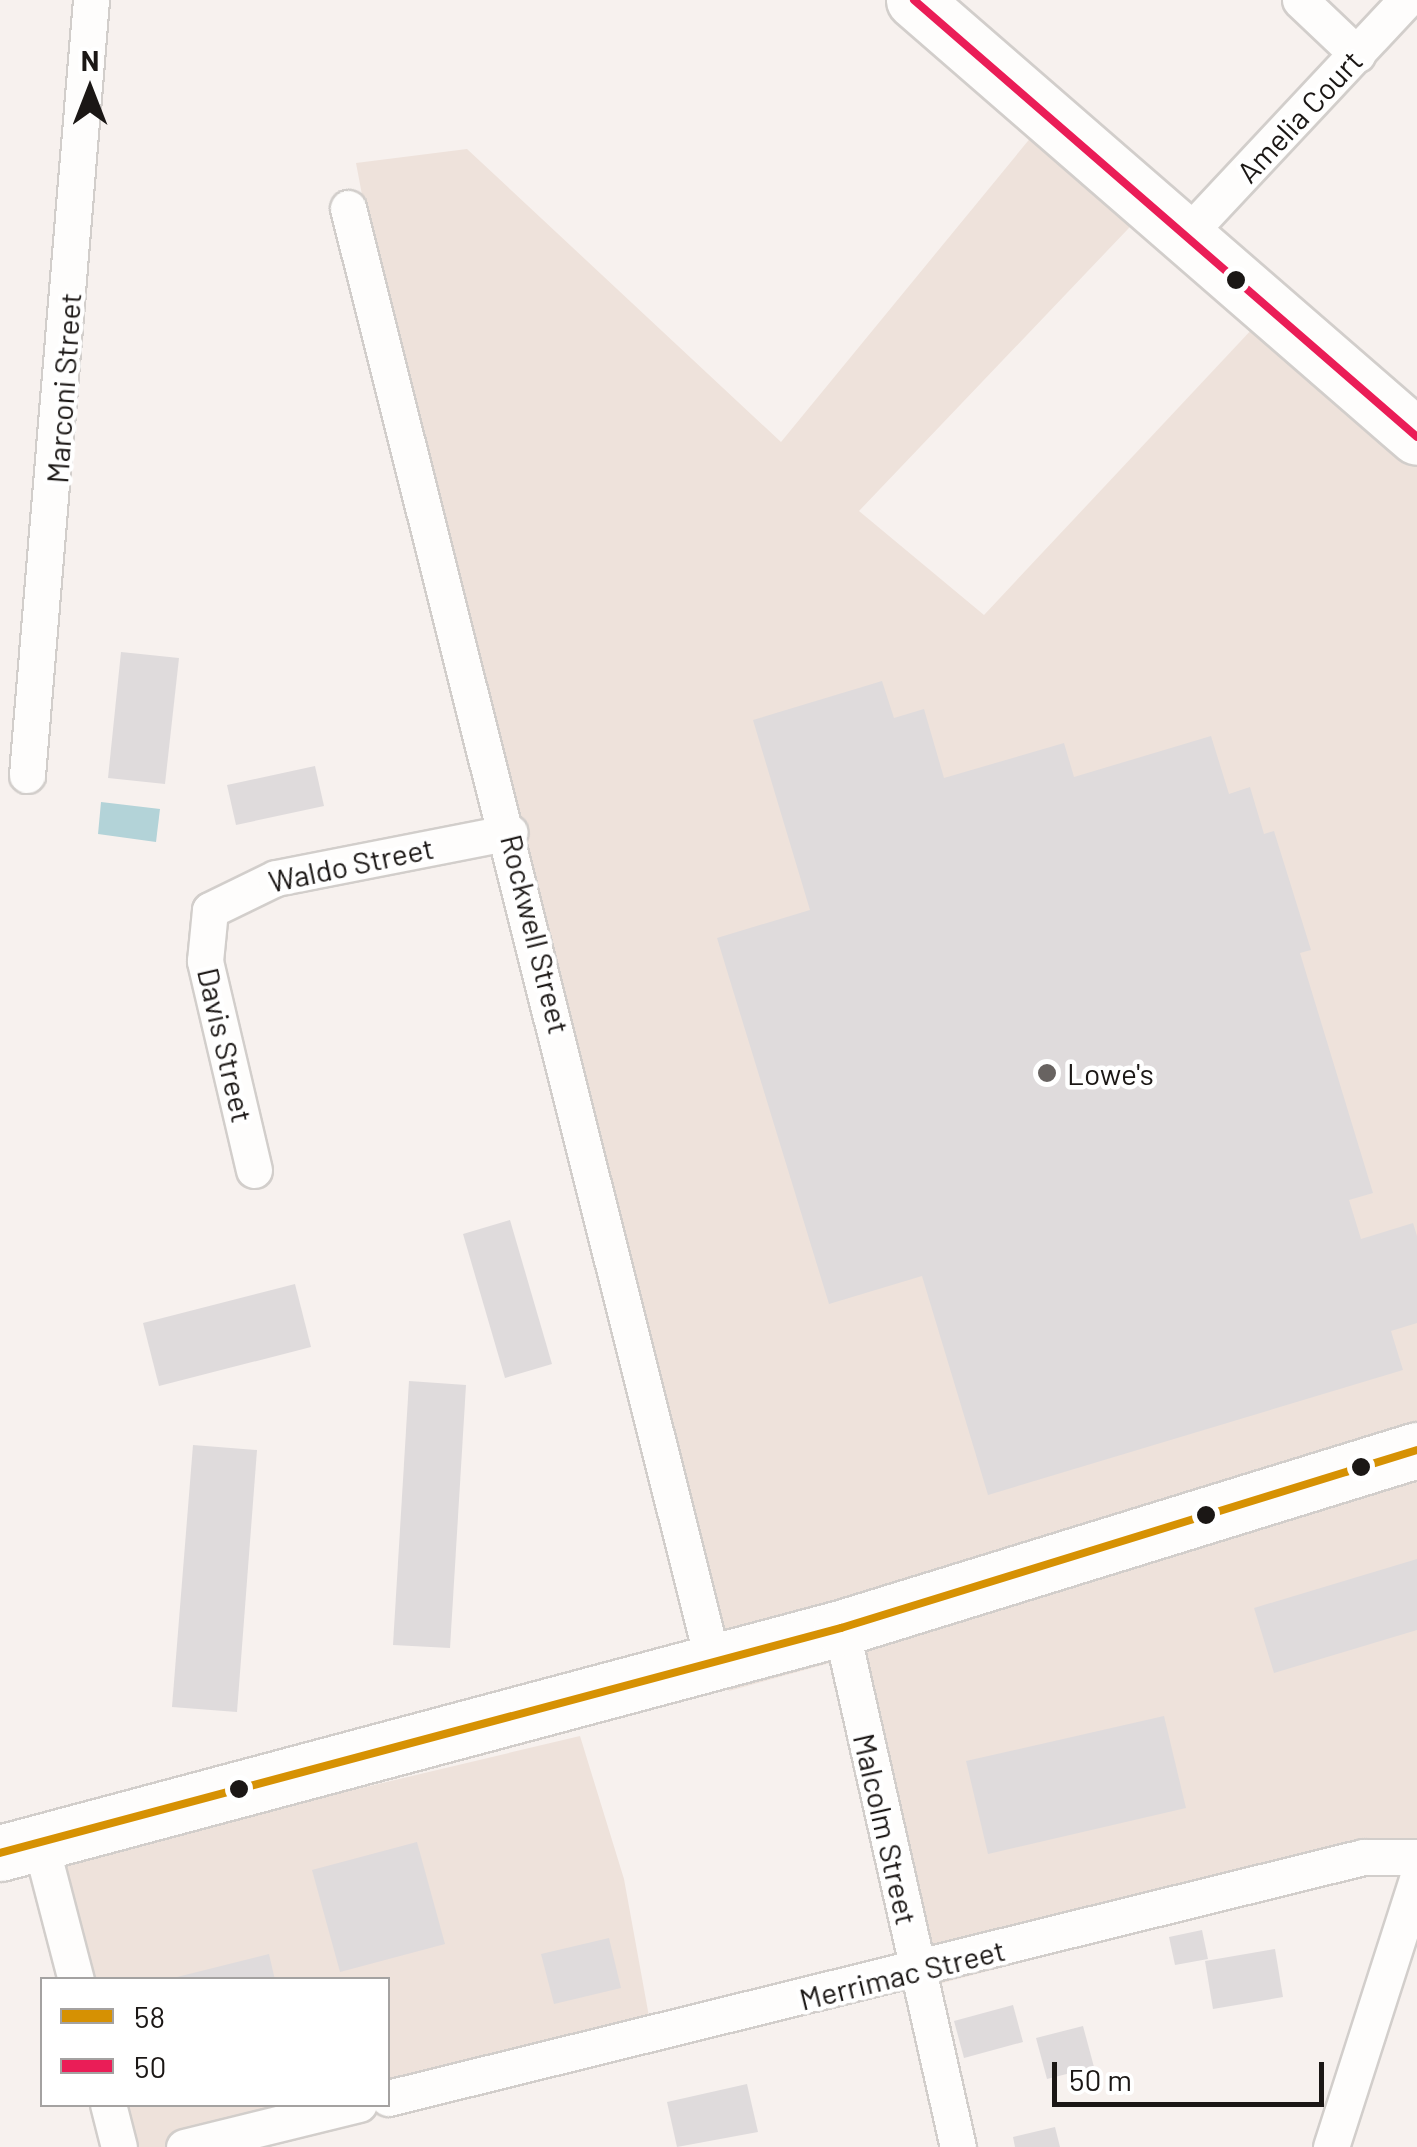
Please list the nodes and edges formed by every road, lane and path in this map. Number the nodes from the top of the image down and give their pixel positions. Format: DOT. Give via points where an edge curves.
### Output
graph roads {
  1 [pos="91,0"];
  2 [pos="914,0"];
  3 [pos="1300,0"];
  4 [pos="1406,0"];
  5 [pos="1357,54"];
  6 [pos="348,208"];
  7 [pos="1190,231"];
  8 [pos="1417,438"];
  9 [pos="28,775"];
  10 [pos="510,832"];
  11 [pos="204,920"];
  12 [pos="254,1170"];
  13 [pos="1417,1450"];
  14 [pos="841,1628"];
  15 [pos="713,1662"];
  16 [pos="11,1847"];
  17 [pos="1417,1858"];
  18 [pos="1417,1879"];
  19 [pos="918,1970"];
  20 [pos="75,1977"];
  21 [pos="390,2098"];
  22 [pos="109,2107"];
  23 [pos="348,2107"];
  24 [pos="118,2147"];
  25 [pos="184,2147"];
  26 [pos="958,2147"];
  27 [pos="1331,2147"];
  1 -- 9 [label="street, Marconi Street"];
  2 -- 7 [label="main road"];
  3 -- 5 [label="street"];
  4 -- 5 [label="street, Amelia Court"];
  5 -- 7 [label="street, Amelia Court"];
  6 -- 10 [label="street, Rockwell Street"];
  7 -- 8 [label="main road" via="1356,392"];
  10 -- 11 [label="street, Waldo Street" via="276,878 223,899"];
  10 -- 15 [label="street, Rockwell Street"];
  11 -- 12 [label="street, Davis Street" via="205,961"];
  13 -- 14 [label="main road"];
  14 -- 15 [label="main road"];
  14 -- 19 [label="street, Malcolm Street"];
  15 -- 16 [label="main road"];
  16 -- 20 [label="street"];
  17 -- 19 [label="street, Merrimac Street" via="1363,1858"];
  18 -- 27 [label="street"];
  19 -- 21 [label="street, Merrimac Street"];
  19 -- 26 [label="street, Malcolm Street"];
  22 -- 24 [label="street"];
  23 -- 25 [label="street"];
}
